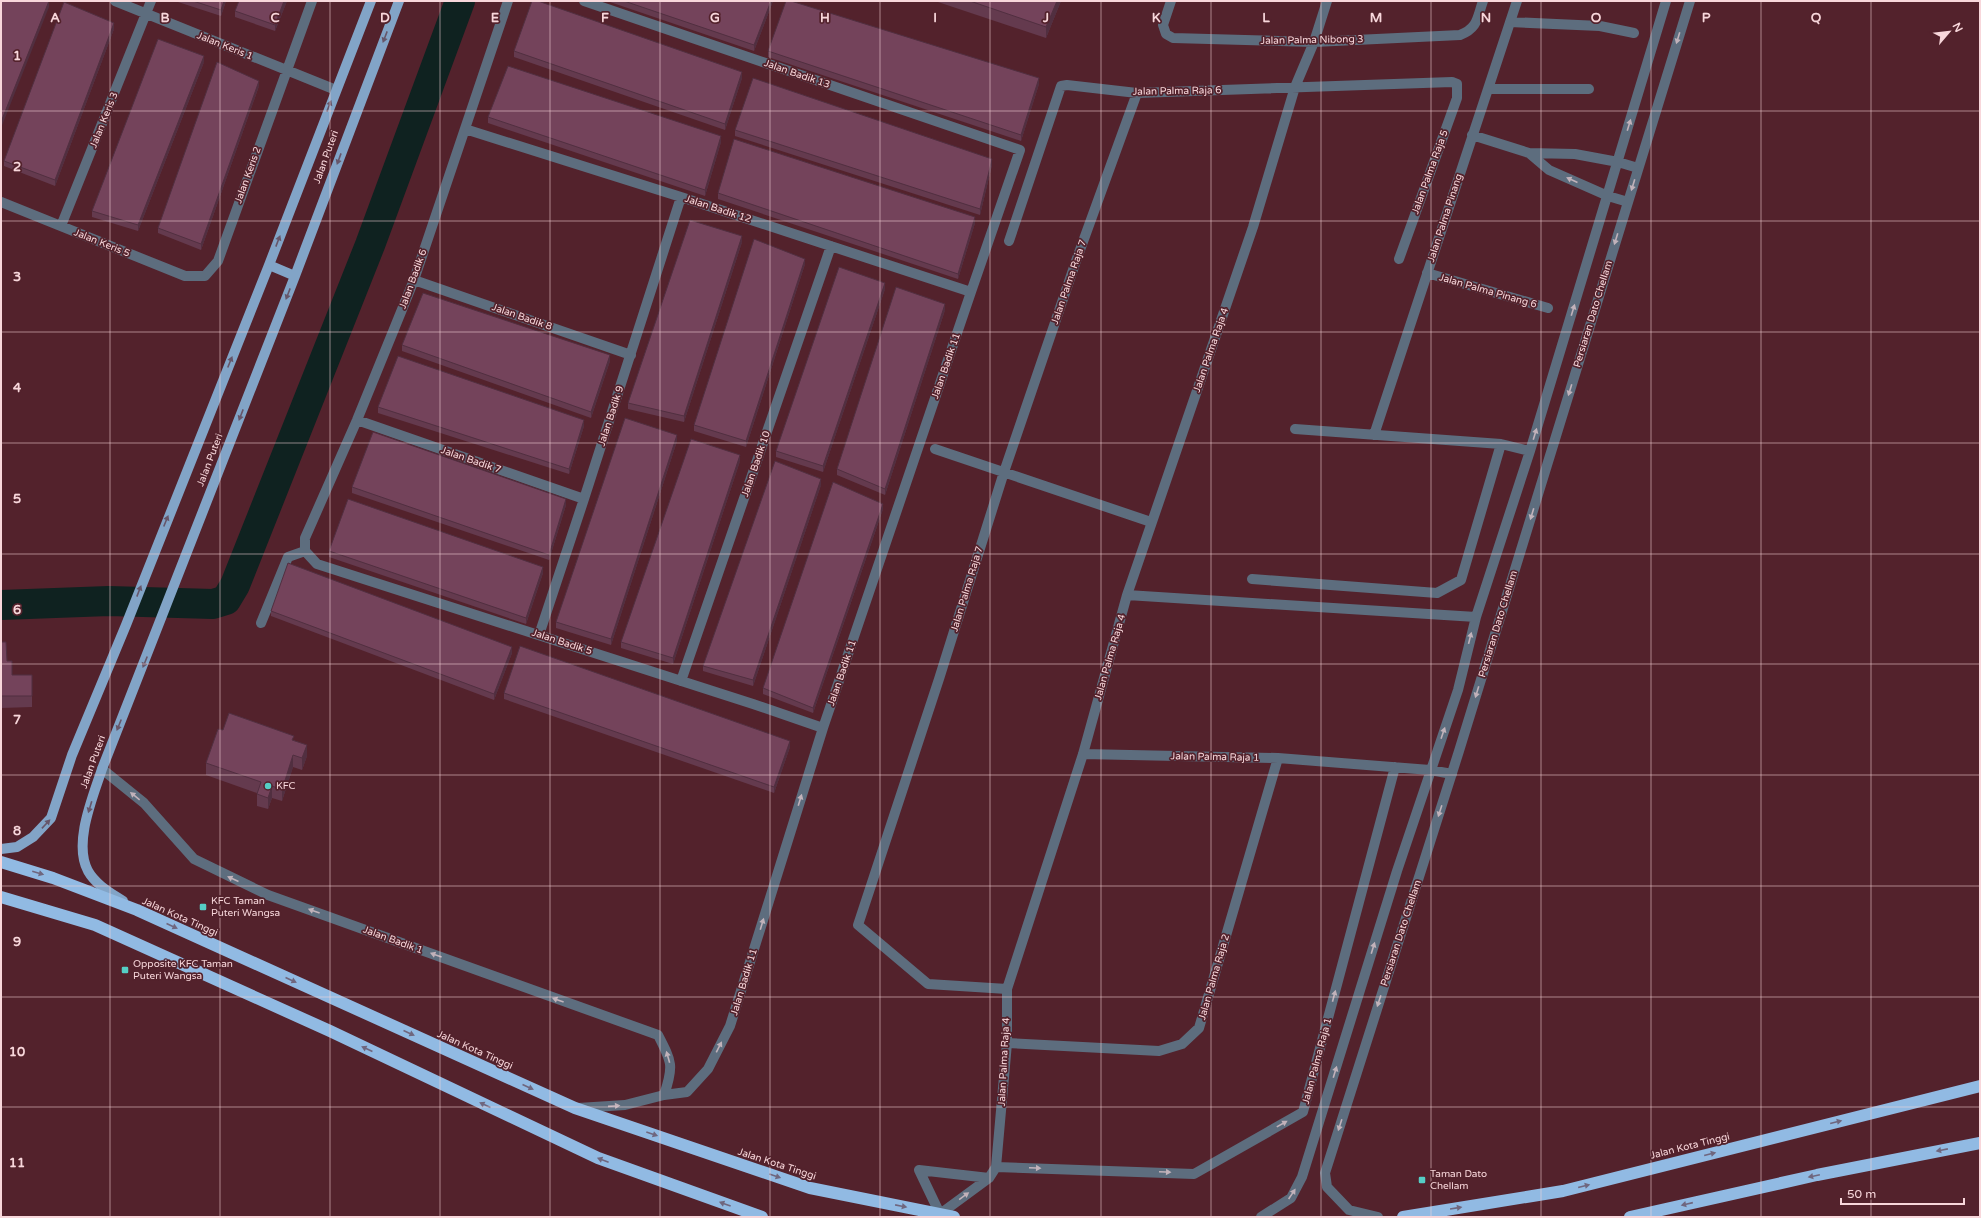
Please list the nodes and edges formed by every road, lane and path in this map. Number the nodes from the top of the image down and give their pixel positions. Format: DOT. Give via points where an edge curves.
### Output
graph roads {
  1 [pos="114,1"];
  2 [pos="151,1"];
  3 [pos="312,1"];
  4 [pos="371,1"];
  5 [pos="399,1"];
  6 [pos="508,1"];
  7 [pos="584,1"];
  8 [pos="1171,1"];
  9 [pos="1327,1"];
  10 [pos="1482,1"];
  11 [pos="1517,1"];
  12 [pos="1666,1"];
  13 [pos="1690,1"];
  14 [pos="146,14"];
  15 [pos="1510,22"];
  16 [pos="1634,33"];
  17 [pos="1314,42"];
  18 [pos="286,71"];
  19 [pos="1457,84"];
  20 [pos="1295,87"];
  21 [pos="1488,89"];
  22 [pos="1589,89"];
  23 [pos="336,90"];
  24 [pos="1137,93"];
  25 [pos="465,129"];
  26 [pos="1472,135"];
  27 [pos="1010,146"];
  28 [pos="1529,153"];
  29 [pos="1618,162"];
  30 [pos="1638,168"];
  31 [pos="1608,196"];
  32 [pos="681,197"];
  33 [pos="1,202"];
  34 [pos="1628,202"];
  35 [pos="61,226"];
  36 [pos="1008,241"];
  37 [pos="831,246"];
  38 [pos="1399,259"];
  39 [pos="269,265"];
  40 [pos="1427,273"];
  41 [pos="204,276"];
  42 [pos="295,276"];
  43 [pos="414,280"];
  44 [pos="970,292"];
  45 [pos="1548,308"];
  46 [pos="631,355"];
  47 [pos="357,420"];
  48 [pos="1295,429"];
  49 [pos="1374,435"];
  50 [pos="1501,444"];
  51 [pos="935,449"];
  52 [pos="1530,451"];
  53 [pos="1004,472"];
  54 [pos="584,499"];
  55 [pos="1151,522"];
  56 [pos="305,551"];
  57 [pos="1252,579"];
  58 [pos="1127,595"];
  59 [pos="1476,617"];
  60 [pos="261,623"];
  61 [pos="539,635"];
  62 [pos="681,681"];
  63 [pos="823,728"];
  64 [pos="1083,754"];
  65 [pos="1278,758"];
  66 [pos="1395,767"];
  67 [pos="102,769"];
  68 [pos="1430,770"];
  69 [pos="1452,774"];
  70 [pos="1,849"];
  71 [pos="1,862"];
  72 [pos="1,897"];
  73 [pos="137,910"];
  74 [pos="1007,989"];
  75 [pos="1007,1043"];
  76 [pos="1980,1086"];
  77 [pos="664,1095"];
  78 [pos="576,1108"];
  79 [pos="1980,1143"];
  80 [pos="996,1166"];
  81 [pos="989,1178"];
  82 [pos="940,1214"];
  83 [pos="762,1217"];
  84 [pos="954,1217"];
  85 [pos="1261,1217"];
  86 [pos="1378,1217"];
  87 [pos="1404,1217"];
  88 [pos="1630,1217"];
  1 -- 14 [label="street, Jalan Keris 1"];
  2 -- 14 [label="street, Jalan Keris 3"];
  3 -- 18 [label="street, Jalan Keris 2"];
  4 -- 23 [label="main road, Jalan Puteri"];
  5 -- 42 [label="main road, Jalan Puteri, one-way"];
  6 -- 25 [label="street, Jalan Badik 6"];
  7 -- 27 [label="street, Jalan Badik 13"];
  8 -- 17 [label="street, Jalan Palma Nibong 3" via="1163,25 1166,34 1173,38"];
  9 -- 17 [label="street, Jalan Palma Raja 4"];
  10 -- 17 [label="street, Jalan Palma Nibong 3" via="1474,26 1469,32 1460,35"];
  11 -- 15 [label="street, Jalan Palma Pinang"];
  29 -- 12 [label="street, Persiaran Dato Chellam, one-way"];
  13 -- 30 [label="street, Persiaran Dato Chellam, one-way"];
  14 -- 18 [label="street, Jalan Keris 1"];
  14 -- 35 [label="street, Jalan Keris 3"];
  15 -- 16 [label="street" via="1600,26"];
  15 -- 21 [label="street, Jalan Palma Pinang"];
  17 -- 20 [label="street, Jalan Palma Raja 4"];
  18 -- 23 [label="street, Jalan Keris 1"];
  18 -- 41 [label="street, Jalan Keris 2" via="218,261"];
  19 -- 20 [label="street, Jalan Palma Raja 6" via="1452,82"];
  19 -- 38 [label="street, Jalan Palma Raja 5" via="1457,98"];
  20 -- 24 [label="street, Jalan Palma Raja 6"];
  20 -- 55 [label="street, Jalan Palma Raja 4" via="1253,227"];
  21 -- 22 [label="street"];
  21 -- 26 [label="street, Jalan Palma Pinang"];
  39 -- 23 [label="main road, Jalan Puteri, one-way"];
  24 -- 36 [label="street, Jalan Palma Raja 6" via="1061,86"];
  24 -- 53 [label="street, Jalan Palma Raja 7"];
  25 -- 32 [label="street, Jalan Badik 12"];
  25 -- 43 [label="street, Jalan Badik 6"];
  26 -- 28 [label="street"];
  26 -- 40 [label="street, Jalan Palma Pinang"];
  27 -- 44 [label="street, Jalan Badik 11" via="1020,150"];
  28 -- 29 [label="street" via="1575,154"];
  31 -- 28 [label="street, one-way" via="1549,170"];
  29 -- 30 [label="street"];
  29 -- 31 [label="street, Persiaran Dato Chellam"];
  30 -- 34 [label="street, Persiaran Dato Chellam, one-way"];
  31 -- 34 [label="street"];
  52 -- 31 [label="street, Persiaran Dato Chellam, one-way"];
  32 -- 37 [label="street, Jalan Badik 12"];
  32 -- 46 [label="street, Jalan Badik 9"];
  33 -- 35 [label="street, Jalan Keris 5"];
  34 -- 69 [label="street, Persiaran Dato Chellam, one-way"];
  35 -- 41 [label="street, Jalan Keris 5" via="185,276"];
  37 -- 44 [label="street, Jalan Badik 12"];
  37 -- 62 [label="street, Jalan Badik 10"];
  39 -- 42 [label="main road"];
  70 -- 39 [label="main road, Jalan Puteri, one-way" via="17,846 33,837 51,818 72,756"];
  40 -- 45 [label="street, Jalan Palma Pinang 6"];
  40 -- 49 [label="street, Jalan Palma Pinang"];
  42 -- 67 [label="main road, Jalan Puteri, one-way"];
  43 -- 46 [label="street, Jalan Badik 8"];
  43 -- 47 [label="street, Jalan Badik 6"];
  44 -- 63 [label="street, Jalan Badik 11"];
  46 -- 54 [label="street, Jalan Badik 9"];
  47 -- 54 [label="street, Jalan Badik 7"];
  47 -- 56 [label="street, Jalan Badik 6" via="305,538"];
  48 -- 49 [label="street"];
  49 -- 50 [label="street"];
  50 -- 52 [label="street"];
  50 -- 57 [label="street" via="1461,580 1437,593"];
  51 -- 53 [label="street"];
  52 -- 59 [label="street, Persiaran Dato Chellam"];
  53 -- 55 [label="street"];
  53 -- 74 [label="street, Jalan Palma Raja 7" via="858,925 928,984"];
  54 -- 61 [label="street, Jalan Badik 9"];
  55 -- 58 [label="street, Jalan Palma Raja 4"];
  56 -- 60 [label="street" via="288,557"];
  56 -- 61 [label="street, Jalan Badik 5" via="317,564"];
  58 -- 59 [label="street"];
  58 -- 64 [label="street, Jalan Palma Raja 4"];
  68 -- 59 [label="street, Persiaran Dato Chellam, one-way" via="1458,690"];
  61 -- 62 [label="street, Jalan Badik 5"];
  62 -- 63 [label="street, Jalan Badik 5"];
  77 -- 63 [label="street, Jalan Badik 11, one-way" via="687,1092 708,1069 730,1026"];
  64 -- 65 [label="street, Jalan Palma Raja 1"];
  64 -- 74 [label="street, Jalan Palma Raja 4"];
  65 -- 66 [label="street, Jalan Palma Raja 1"];
  65 -- 75 [label="street, Jalan Palma Raja 2" via="1199,1028 1182,1044 1159,1051"];
  66 -- 68 [label="street, Jalan Palma Raja 1"];
  80 -- 66 [label="street, Jalan Palma Raja 1, one-way" via="1194,1174 1303,1112"];
  67 -- 73 [label="main road, Jalan Puteri, one-way" via="84,827 82,846 88,871 101,886"];
  77 -- 67 [label="street, Jalan Badik 1, one-way" via="671,1072 669,1055 658,1035 268,895 224,875 194,859 144,803"];
  68 -- 69 [label="street, Jalan Palma Raja 1"];
  85 -- 68 [label="street, Persiaran Dato Chellam, one-way" via="1291,1198 1302,1177"];
  69 -- 86 [label="street, Persiaran Dato Chellam, one-way" via="1325,1173 1327,1187 1350,1210"];
  71 -- 73 [label="highway, Jalan Kota Tinggi, one-way"];
  83 -- 72 [label="highway, one-way" via="598,1158 330,1031 95,925"];
  73 -- 78 [label="highway, Jalan Kota Tinggi, one-way"];
  74 -- 75 [label="street, Jalan Palma Raja 4"];
  75 -- 80 [label="street, Jalan Palma Raja 4"];
  87 -- 76 [label="highway, Jalan Kota Tinggi, one-way" via="1562,1191"];
  78 -- 77 [label="street, Jalan Badik 11, one-way" via="625,1105"];
  78 -- 82 [label="highway, Jalan Kota Tinggi, one-way" via="810,1188"];
  79 -- 88 [label="highway, one-way" via="1817,1175"];
  80 -- 81 [label="street, Jalan Palma Raja 4"];
  82 -- 81 [label="street, Jalan Palma Raja 4, one-way"];
  81 -- 82 [label="street" via="919,1170"];
  82 -- 84 [label="highway, Jalan Kota Tinggi"];
}
